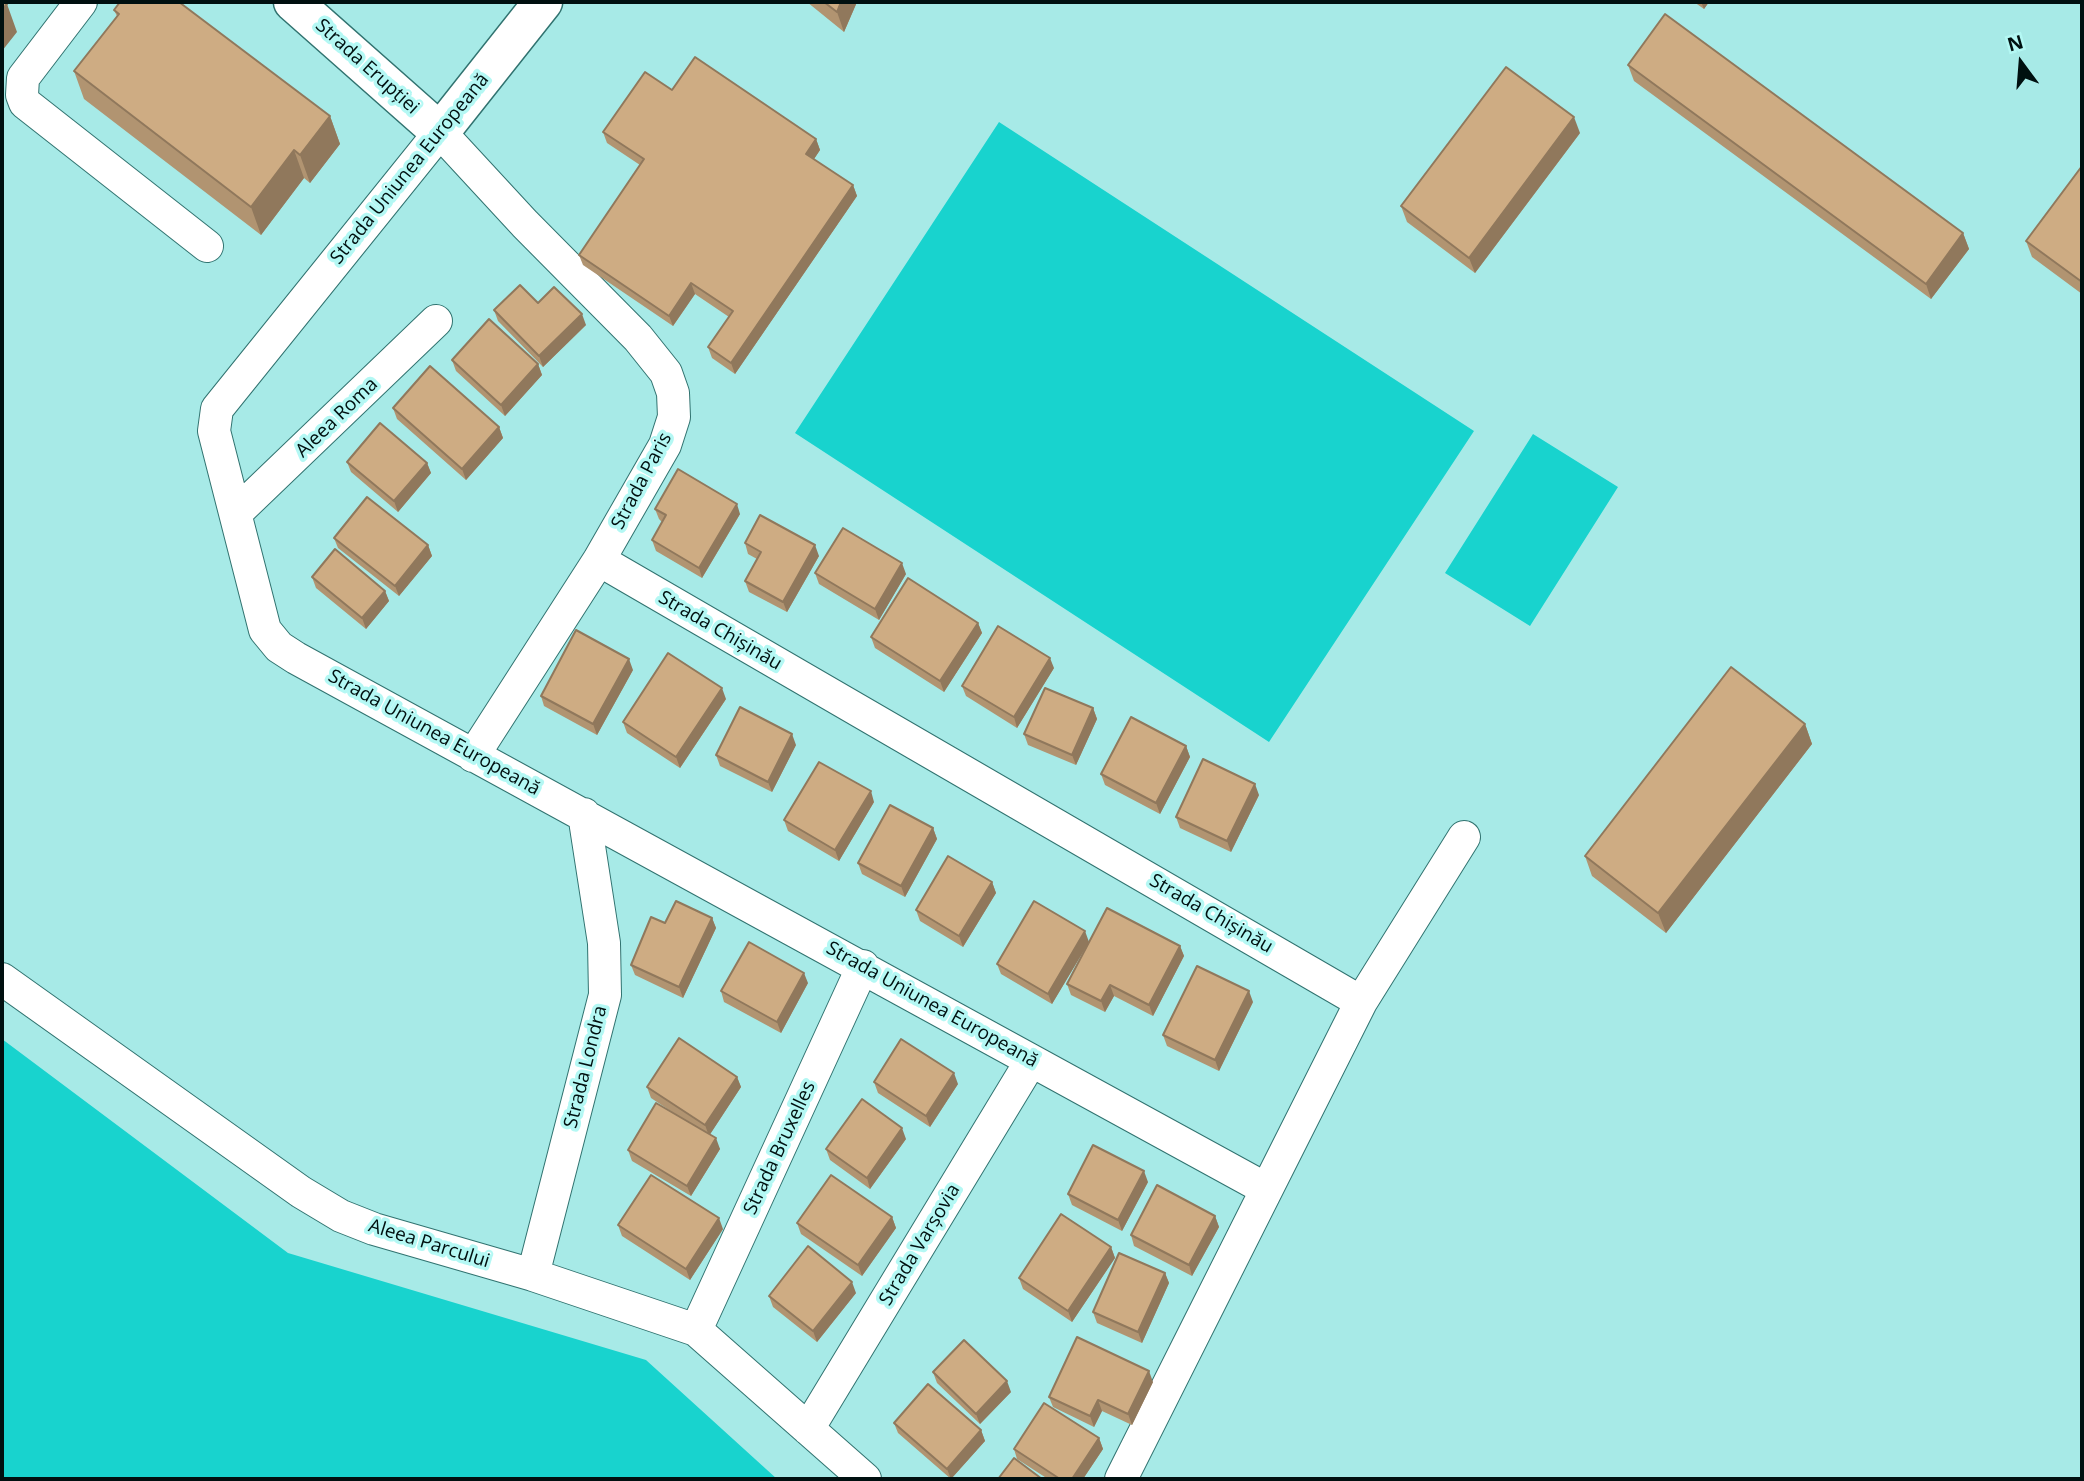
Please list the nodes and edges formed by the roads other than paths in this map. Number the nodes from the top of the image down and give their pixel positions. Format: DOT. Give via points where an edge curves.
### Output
graph roads {
  1 [pos="81,2"];
  2 [pos="293,2"];
  3 [pos="543,2"];
  4 [pos="440,132"];
  5 [pos="207,246"];
  6 [pos="436,321"];
  7 [pos="236,513"];
  8 [pos="599,560"];
  9 [pos="473,756"];
  10 [pos="584,814"];
  11 [pos="1464,837"];
  12 [pos="863,965"];
  13 [pos="2,979"];
  14 [pos="1361,1002"];
  15 [pos="1031,1061"];
  16 [pos="1266,1189"];
  17 [pos="533,1275"];
  18 [pos="696,1329"];
  19 [pos="808,1429"];
  20 [pos="865,1479"];
  21 [pos="1121,1479"];
  1 -- 5 [label="street" via="23,78 25,103"];
  2 -- 4 [label="street, Strada Erupției"];
  3 -- 4 [label="street, Strada Uniunea Europeană"];
  4 -- 7 [label="street, Strada Uniunea Europeană" via="217,409 214,431"];
  4 -- 8 [label="street, Strada Paris" via="638,338 666,373 674,417 665,445"];
  6 -- 7 [label="street, Aleea Roma"];
  7 -- 9 [label="street, Strada Uniunea Europeană" via="265,630 279,647"];
  8 -- 9 [label="street, Strada Paris"];
  8 -- 14 [label="street, Strada Chișinău"];
  9 -- 10 [label="street, Strada Uniunea Europeană"];
  10 -- 12 [label="street, Strada Uniunea Europeană"];
  10 -- 17 [label="street, Strada Londra" via="604,943 605,995"];
  11 -- 14 [label="street"];
  12 -- 15 [label="street, Strada Uniunea Europeană"];
  12 -- 18 [label="street, Strada Bruxelles"];
  13 -- 17 [label="street, Aleea Parcului" via="341,1216"];
  14 -- 16 [label="street"];
  15 -- 16 [label="street, Strada Uniunea Europeană"];
  15 -- 19 [label="street, Strada Varșovia"];
  16 -- 21 [label="street"];
  17 -- 18 [label="street, Aleea Parcului"];
  18 -- 19 [label="street, Aleea Parcului"];
  19 -- 20 [label="street, Aleea Parcului"];
}
